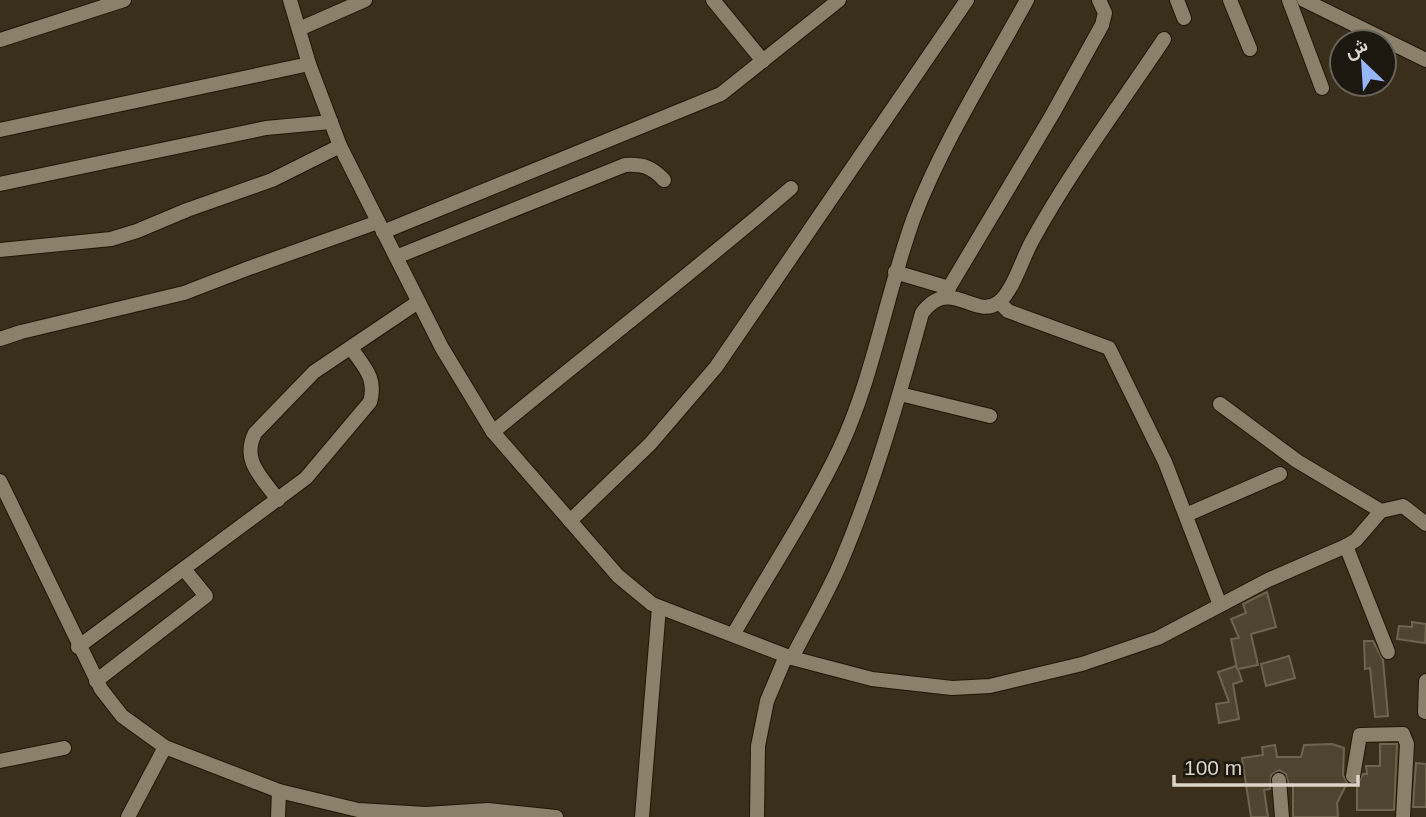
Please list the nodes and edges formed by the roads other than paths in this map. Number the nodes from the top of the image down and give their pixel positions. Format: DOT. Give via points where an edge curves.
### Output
graph roads {
  1 [pos="124,0"];
  2 [pos="290,0"];
  3 [pos="365,0"];
  4 [pos="713,0"];
  5 [pos="839,0"];
  6 [pos="967,0"];
  7 [pos="1027,0"];
  8 [pos="1099,0"];
  9 [pos="1177,0"];
  10 [pos="1230,0"];
  11 [pos="1289,0"];
  12 [pos="1304,0"];
  13 [pos="1184,18"];
  14 [pos="299,29"];
  15 [pos="1164,39"];
  16 [pos="0,40"];
  17 [pos="1250,49"];
  18 [pos="1426,60"];
  19 [pos="763,61"];
  20 [pos="309,64"];
  21 [pos="1322,88"];
  22 [pos="331,122"];
  23 [pos="0,130"];
  24 [pos="340,146"];
  25 [pos="664,180"];
  26 [pos="0,184"];
  27 [pos="791,188"];
  28 [pos="381,227"];
  29 [pos="0,250"];
  30 [pos="396,257"];
  31 [pos="895,272"];
  32 [pos="946,292"];
  33 [pos="418,302"];
  34 [pos="999,303"];
  35 [pos="0,340"];
  36 [pos="351,348"];
  37 [pos="900,394"];
  38 [pos="1220,404"];
  39 [pos="990,416"];
  40 [pos="493,432"];
  41 [pos="1280,474"];
  42 [pos="0,481"];
  43 [pos="278,500"];
  44 [pos="1381,511"];
  45 [pos="1186,515"];
  46 [pos="570,521"];
  47 [pos="1426,524"];
  48 [pos="1346,546"];
  49 [pos="184,569"];
  50 [pos="1220,606"];
  51 [pos="659,607"];
  52 [pos="733,635"];
  53 [pos="78,647"];
  54 [pos="1388,652"];
  55 [pos="789,657"];
  56 [pos="96,681"];
  57 [pos="1426,681"];
  58 [pos="1425,712"];
  59 [pos="165,747"];
  60 [pos="64,748"];
  61 [pos="0,761"];
  62 [pos="1353,776"];
  63 [pos="1279,780"];
  64 [pos="279,791"];
  65 [pos="514,815"];
  66 [pos="128,817"];
  67 [pos="278,817"];
  68 [pos="556,817"];
  69 [pos="642,817"];
  70 [pos="757,817"];
  71 [pos="1282,817"];
  72 [pos="1403,817"];
  1 -- 16 [label="street"];
  2 -- 14 [label="street"];
  3 -- 14 [label="street"];
  4 -- 19 [label="street"];
  5 -- 19 [label="street"];
  6 -- 46 [label="street" via="716,367 650,444"];
  7 -- 31 [label="street" via="952,137"];
  8 -- 32 [label="street" via="1105,13 1102,25"];
  9 -- 13 [label="street"];
  10 -- 17 [label="street"];
  11 -- 21 [label="street"];
  12 -- 18 [label="street"];
  14 -- 20 [label="street"];
  15 -- 34 [label="street" via="1069,181"];
  19 -- 28 [label="street" via="721,94"];
  20 -- 22 [label="street"];
  20 -- 23 [label="street"];
  22 -- 24 [label="street"];
  22 -- 26 [label="street" via="266,128"];
  24 -- 28 [label="street"];
  24 -- 29 [label="street" via="272,180 111,239"];
  25 -- 30 [label="street" via="642,164 625,165"];
  27 -- 40 [label="street"];
  28 -- 30 [label="street"];
  28 -- 35 [label="street" via="184,293"];
  30 -- 33 [label="street"];
  31 -- 32 [label="street"];
  31 -- 52 [label="street" via="863,390 840,449"];
  32 -- 34 [label="street" via="986,307"];
  32 -- 37 [label="street" via="922,313"];
  33 -- 36 [label="street"];
  33 -- 40 [label="street"];
  34 -- 45 [label="street" via="1008,311 1109,348 1166,462"];
  36 -- 43 [label="street" via="371,378 370,402 306,478"];
  36 -- 43 [label="street" via="314,372 249,445 250,461"];
  37 -- 39 [label="street"];
  37 -- 55 [label="street" via="840,564"];
  38 -- 44 [label="street" via="1297,461"];
  40 -- 46 [label="street"];
  41 -- 45 [label="street"];
  42 -- 53 [label="street"];
  43 -- 49 [label="street"];
  44 -- 47 [label="street" via="1402,506"];
  44 -- 48 [label="street"];
  45 -- 50 [label="street"];
  46 -- 51 [label="street" via="618,576"];
  48 -- 50 [label="street"];
  48 -- 54 [label="street"];
  49 -- 53 [label="street"];
  49 -- 56 [label="street" via="206,596"];
  50 -- 55 [label="street" via="1158,639 1082,664 990,686 952,688 872,679"];
  51 -- 52 [label="street"];
  51 -- 69 [label="street"];
  52 -- 55 [label="street"];
  53 -- 56 [label="street"];
  55 -- 70 [label="street" via="767,701 758,746"];
  56 -- 59 [label="street" via="121,716"];
  57 -- 58 [label="street"];
  59 -- 64 [label="street"];
  59 -- 66 [label="street"];
  60 -- 61 [label="street"];
  62 -- 72 [label="street" via="1360,735 1403,734 1407,744"];
  63 -- 71 [label="street"];
  64 -- 65 [label="street" via="358,810 426,814 488,810"];
  64 -- 67 [label="street"];
  65 -- 68 [label="street"];
}
